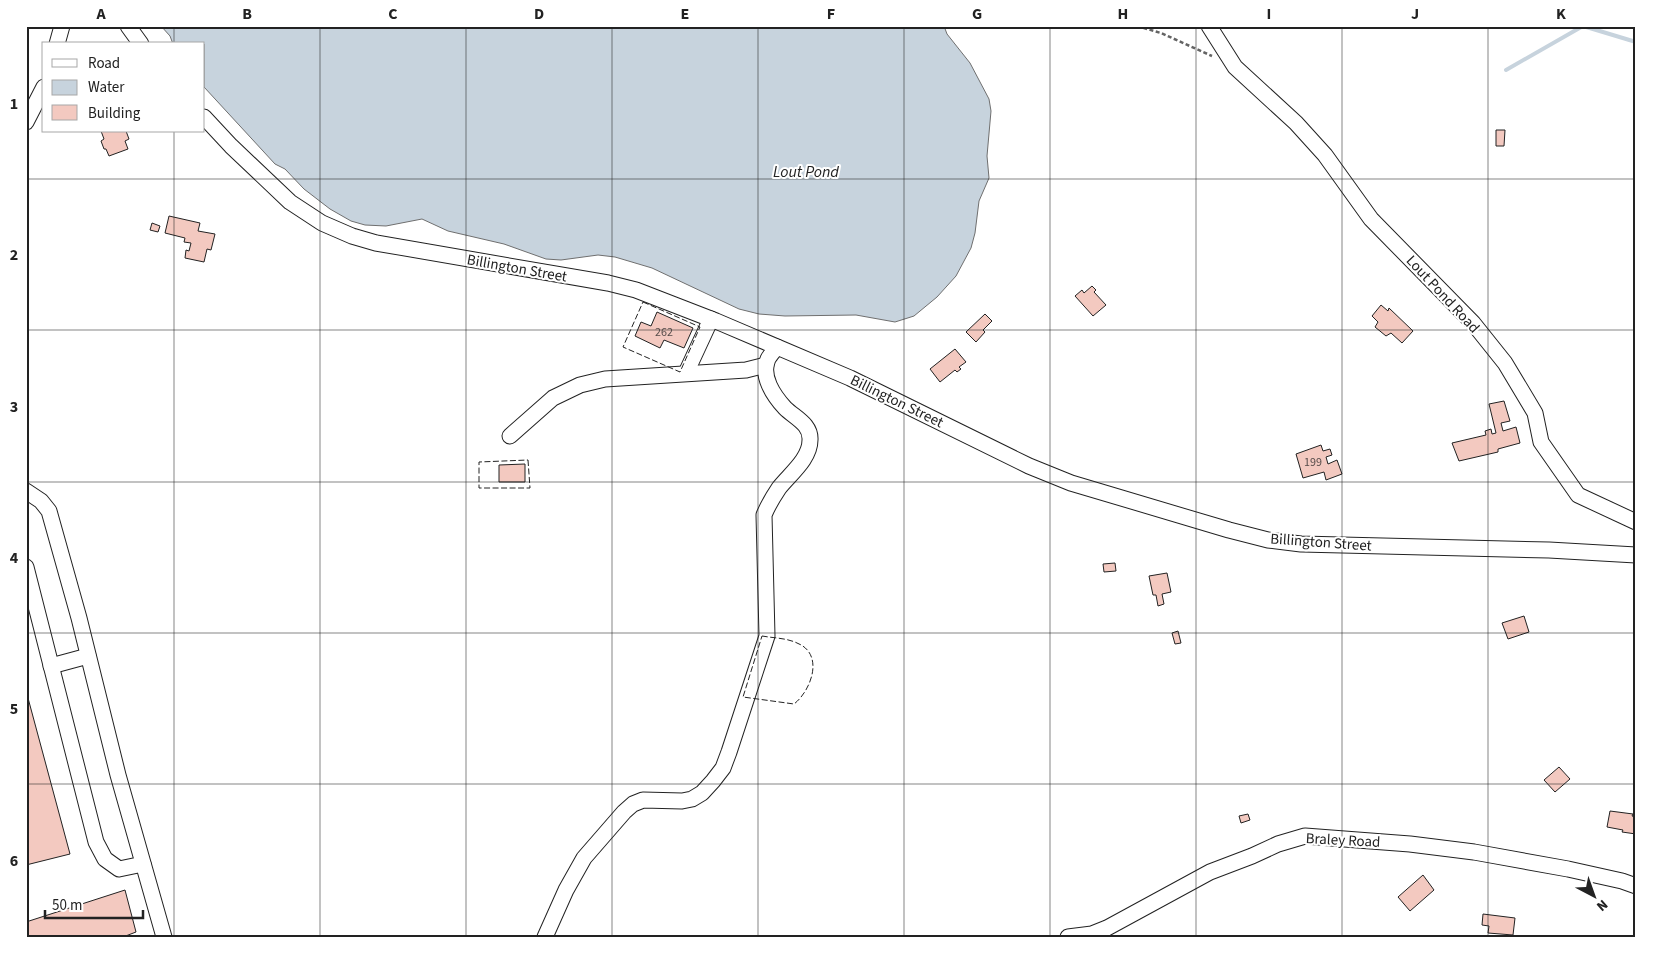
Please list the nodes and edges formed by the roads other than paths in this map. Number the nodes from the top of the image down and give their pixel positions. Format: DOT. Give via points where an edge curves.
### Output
graph roads {
  1 [pos="62,26"];
  2 [pos="128,26"];
  3 [pos="1209,26"];
  4 [pos="58,42"];
  5 [pos="140,42"];
  6 [pos="42,91"];
  7 [pos="205,118"];
  8 [pos="26,122"];
  9 [pos="711,319"];
  10 [pos="777,347"];
  11 [pos="766,365"];
  12 [pos="686,373"];
  13 [pos="510,436"];
  14 [pos="26,491"];
  15 [pos="1636,522"];
  16 [pos="1636,555"];
  17 [pos="26,568"];
  18 [pos="88,656"];
  19 [pos="51,666"];
  20 [pos="143,864"];
  21 [pos="1636,886"];
  22 [pos="164,937"];
  23 [pos="545,937"];
  24 [pos="1068,937"];
  1 -- 4 [label="street"];
  2 -- 5 [label="street"];
  3 -- 15 [label="street, Lout Pond Road" via="1235,67 1296,123 1325,155 1372,219 1473,323 1505,363 1535,413 1541,442 1578,495"];
  6 -- 8 [label="street"];
  7 -- 9 [label="street, Billington Street" via="290,202 337,230 376,243 618,286"];
  9 -- 10 [label="street, Billington Street"];
  9 -- 12 [label="street"];
  10 -- 11 [label="street"];
  10 -- 16 [label="street, Billington Street" via="1071,483 1268,540 1343,546"];
  11 -- 12 [label="street" via="746,370"];
  11 -- 23 [label="street" via="767,380 772,390 785,407 807,426 810,439 808,452 774,495 764,515 767,636 729,752 713,781 692,799 643,800 624,812 584,858"];
  12 -- 13 [label="street" via="604,379 580,385 553,398"];
  14 -- 18 [label="street" via="49,511"];
  17 -- 19 [label="street"];
  18 -- 19 [label="street"];
  18 -- 20 [label="street"];
  19 -- 20 [label="street" via="96,842 105,859 119,869"];
  20 -- 22 [label="street"];
  21 -- 24 [label="street, Braley Road" via="1577,871 1474,852 1305,836 1210,872 1107,928"];
}
